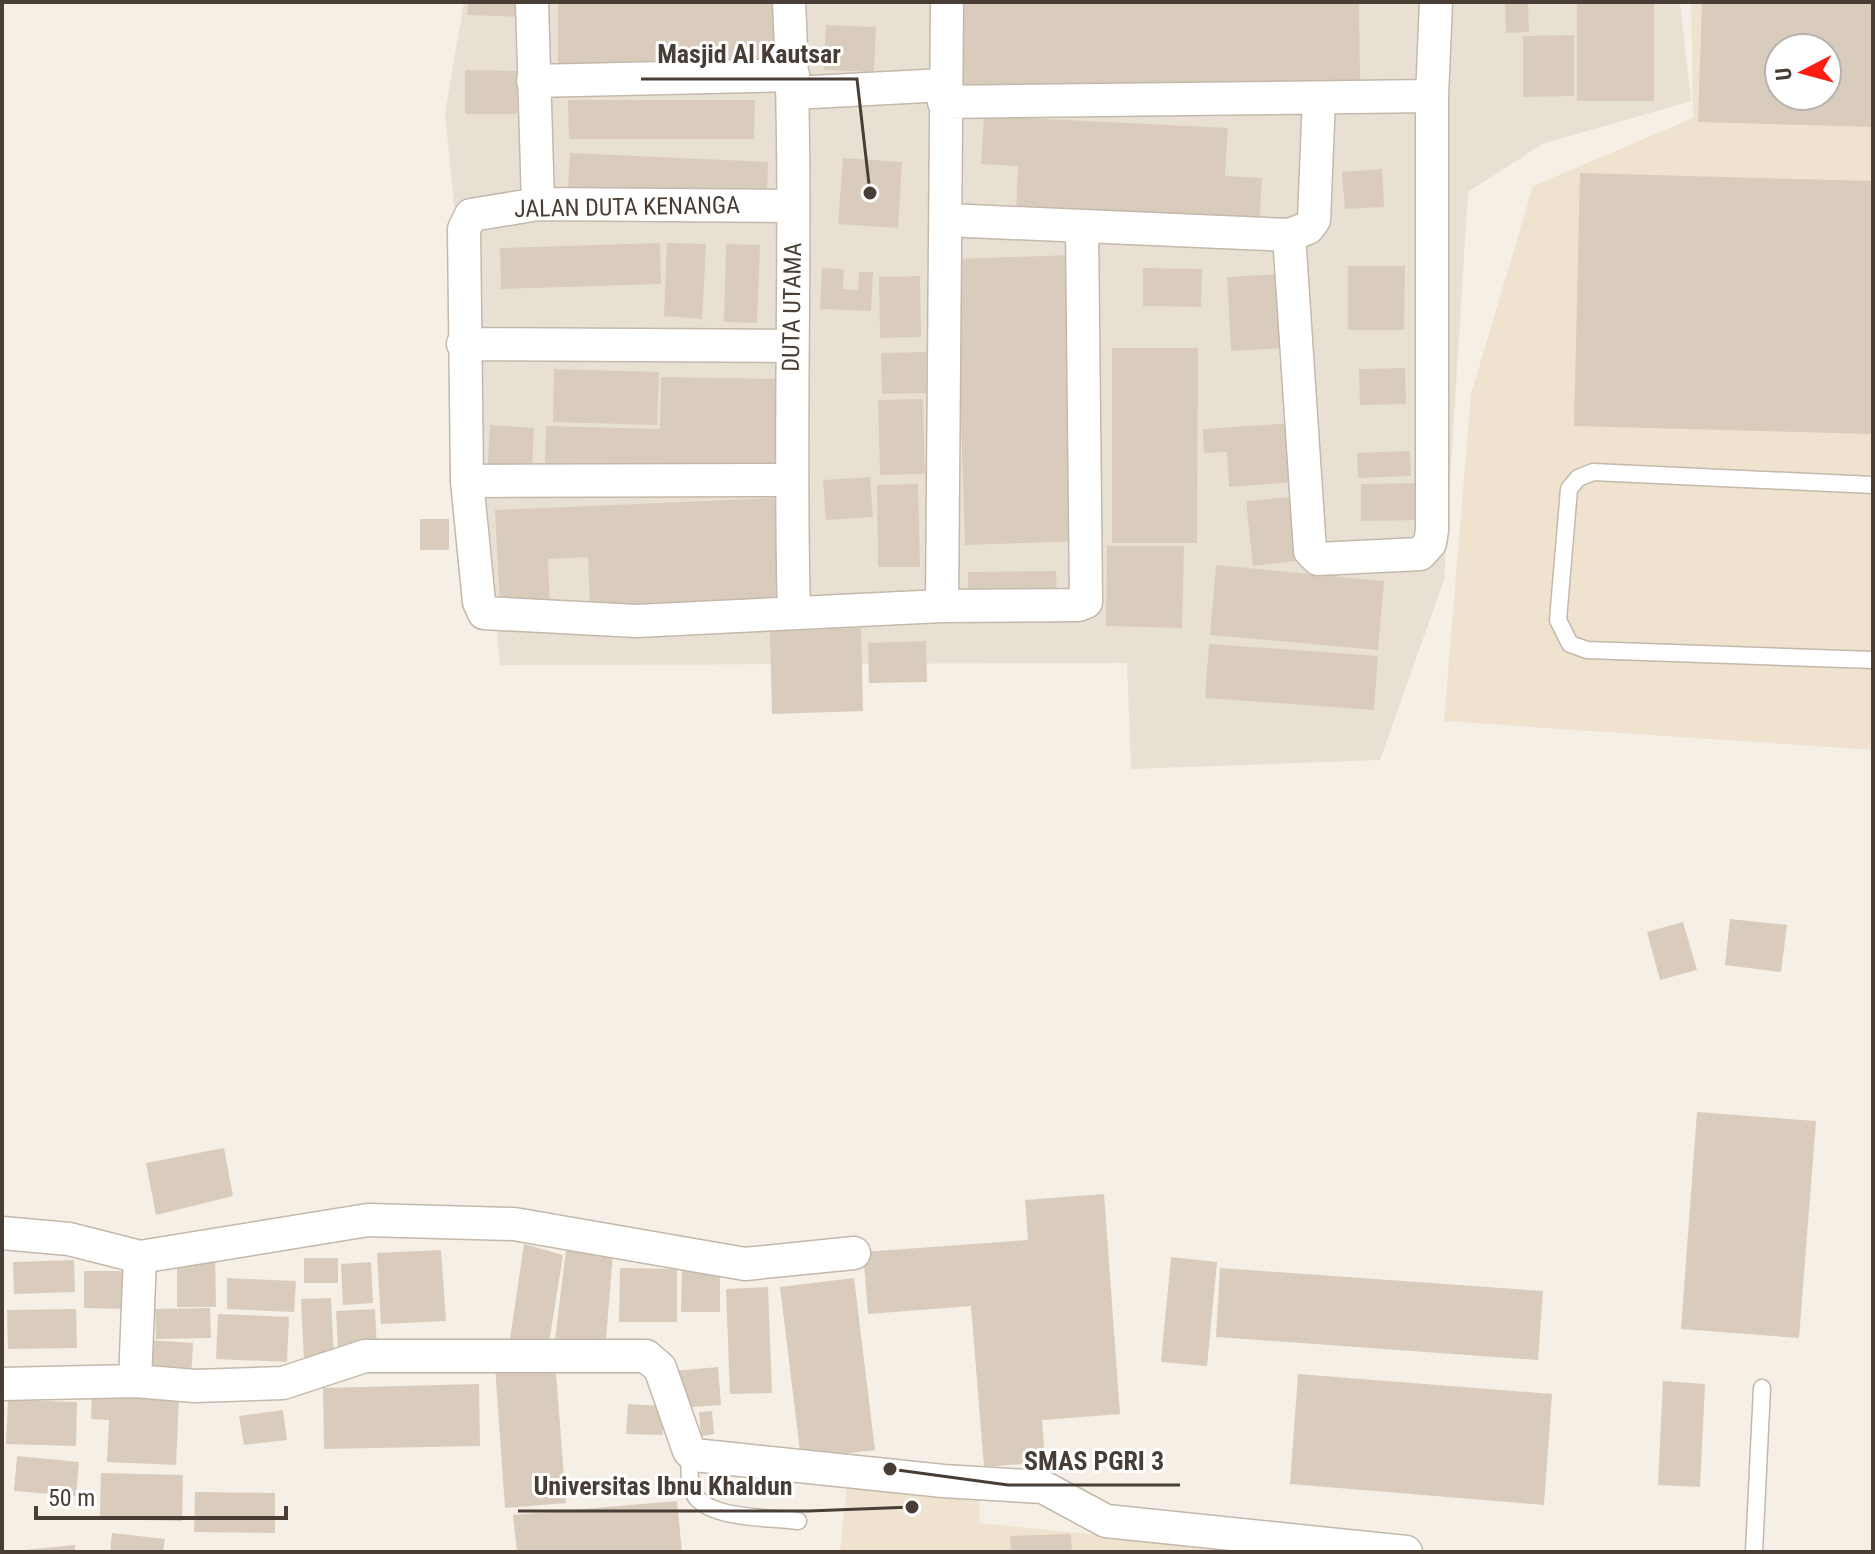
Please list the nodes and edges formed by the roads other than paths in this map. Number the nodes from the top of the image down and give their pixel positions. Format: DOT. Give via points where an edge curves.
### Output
graph roads {
  1 [pos="532,2"];
  2 [pos="789,2"];
  3 [pos="947,2"];
  4 [pos="1436,2"];
  5 [pos="533,81"];
  6 [pos="793,84"];
  7 [pos="944,94"];
  8 [pos="1432,96"];
  9 [pos="1319,98"];
  10 [pos="538,204"];
  11 [pos="793,206"];
  12 [pos="946,220"];
  13 [pos="1082,228"];
  14 [pos="1289,235"];
  15 [pos="463,344"];
  16 [pos="792,346"];
  17 [pos="790,480"];
  18 [pos="467,481"];
  19 [pos="1873,485"];
  20 [pos="942,606"];
  21 [pos="794,613"];
  22 [pos="1873,660"];
  23 [pos="2,1233"];
  24 [pos="854,1253"];
  25 [pos="140,1257"];
  26 [pos="135,1381"];
  27 [pos="2,1384"];
  28 [pos="1762,1388"];
  29 [pos="689,1451"];
  30 [pos="798,1521"];
  31 [pos="1406,1552"];
  32 [pos="1754,1552"];
  1 -- 5 [label="street"];
  2 -- 6 [label="street, DUTA UTAMA"];
  3 -- 7 [label="street"];
  4 -- 8 [label="street"];
  5 -- 6 [label="street"];
  5 -- 10 [label="street"];
  6 -- 7 [label="street"];
  6 -- 11 [label="street, DUTA UTAMA"];
  7 -- 9 [label="street"];
  7 -- 12 [label="street"];
  8 -- 9 [label="street"];
  8 -- 14 [label="street" via="1432,530 1430,543 1420,554 1318,559 1310,551"];
  9 -- 14 [label="street" via="1314,220"];
  10 -- 11 [label="street, JALAN DUTA KENANGA"];
  10 -- 15 [label="street, JALAN DUTA KENANGA" via="476,212 465,222"];
  11 -- 16 [label="street, DUTA UTAMA"];
  12 -- 13 [label="street"];
  12 -- 20 [label="street"];
  13 -- 14 [label="street"];
  13 -- 20 [label="street" via="1086,602"];
  15 -- 16 [label="street"];
  15 -- 18 [label="street"];
  16 -- 17 [label="street, DUTA UTAMA"];
  17 -- 18 [label="street"];
  17 -- 21 [label="street, DUTA UTAMA"];
  18 -- 21 [label="street" via="484,613 637,621"];
  19 -- 22 [label="lane" via="1593,472 1578,478 1569,489 1558,620 1570,644 1587,650"];
  20 -- 21 [label="street"];
  23 -- 25 [label="street" via="69,1239"];
  24 -- 25 [label="street" via="745,1264 514,1224 368,1220"];
  25 -- 26 [label="street"];
  26 -- 27 [label="street"];
  26 -- 29 [label="street" via="195,1386 283,1383 365,1356 646,1356 660,1368"];
  28 -- 32 [label="lane"];
  29 -- 30 [label="lane" via="692,1488 711,1511"];
  29 -- 31 [label="street" via="943,1481 1043,1487 1106,1521"];
}
